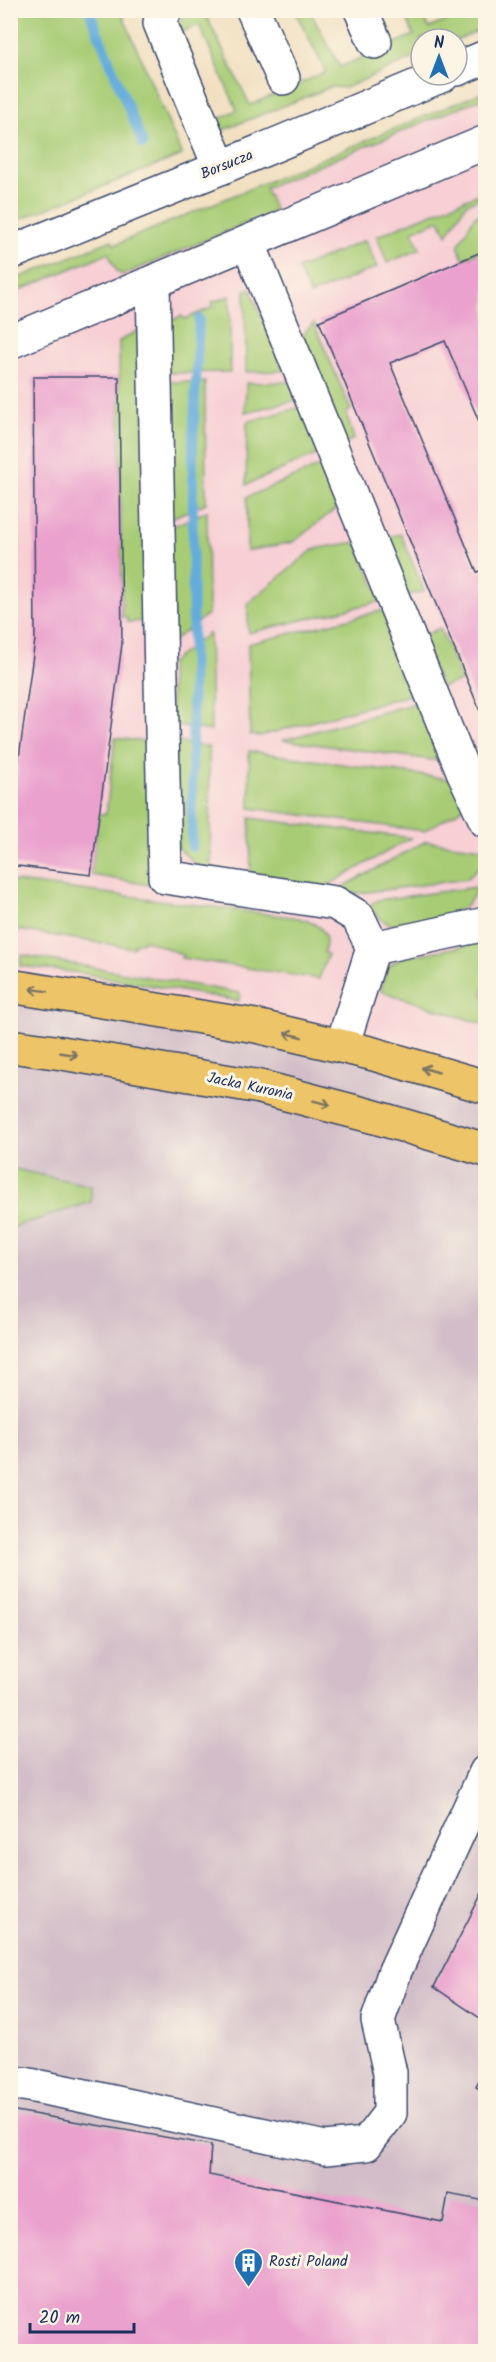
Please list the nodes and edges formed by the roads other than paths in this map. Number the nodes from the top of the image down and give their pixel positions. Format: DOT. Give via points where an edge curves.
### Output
graph roads {
  1 [pos="165,10"];
  2 [pos="253,10"];
  3 [pos="362,10"];
  4 [pos="375,42"];
  5 [pos="486,57"];
  6 [pos="469,64"];
  7 [pos="283,78"];
  8 [pos="414,87"];
  9 [pos="486,142"];
  10 [pos="220,168"];
  11 [pos="248,242"];
  12 [pos="10,253"];
  13 [pos="153,282"];
  14 [pos="10,342"];
  15 [pos="486,821"];
  16 [pos="486,924"];
  17 [pos="373,948"];
  18 [pos="10,986"];
  19 [pos="10,1046"];
  20 [pos="342,1046"];
  21 [pos="486,1087"];
  22 [pos="486,1150"];
  23 [pos="486,1772"];
  24 [pos="10,2084"];
  1 -- 10 [label="street" via="160,23"];
  2 -- 7 [label="street"];
  3 -- 4 [label="street"];
  5 -- 6 [label="street"];
  8 -- 10 [label="street, Borsucza"];
  9 -- 11 [label="street"];
  10 -- 12 [label="street, Borsucza"];
  11 -- 13 [label="street"];
  11 -- 15 [label="street"];
  13 -- 14 [label="street"];
  13 -- 17 [label="street" via="165,877 335,903 358,917"];
  16 -- 17 [label="street"];
  17 -- 20 [label="street"];
  20 -- 18 [label="main road, one-way" via="256,1026"];
  19 -- 22 [label="main road, Jacka Kuronia, one-way" via="260,1087"];
  21 -- 20 [label="main road, one-way"];
  23 -- 24 [label="street" via="395,1971 378,2020 390,2073 390,2113 366,2144 325,2148 58,2090"];
}
